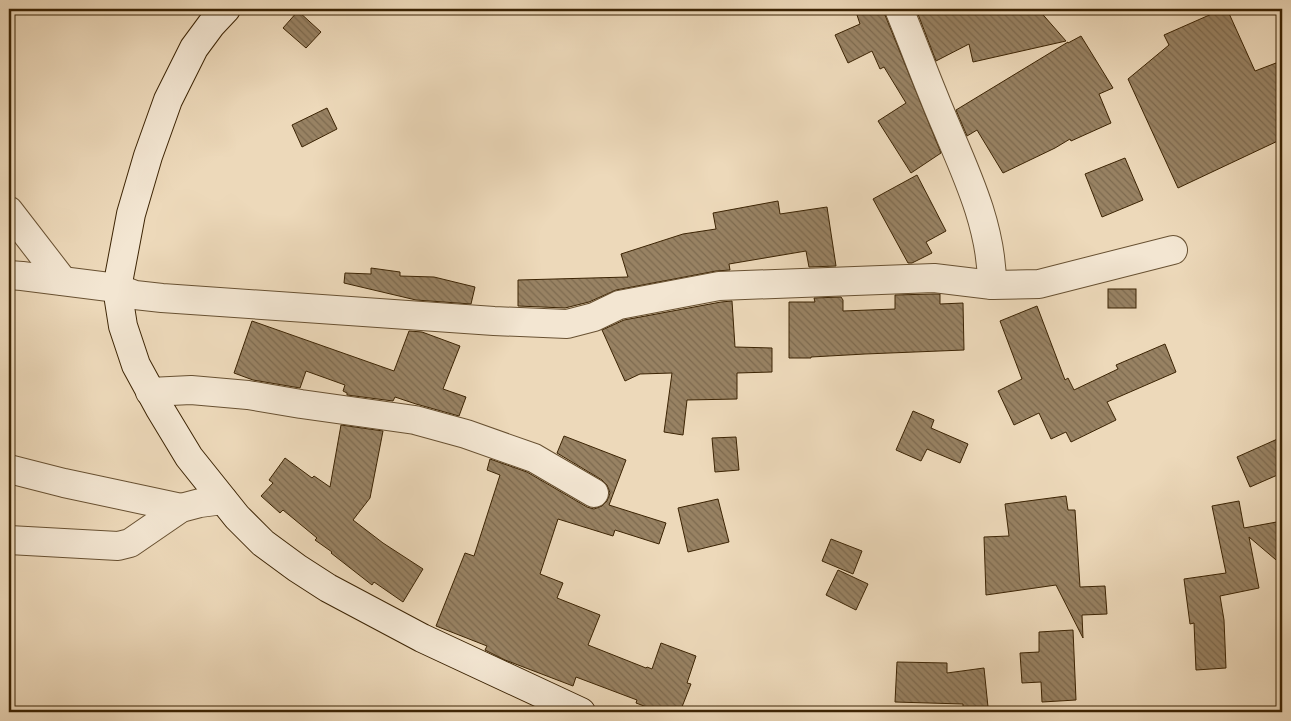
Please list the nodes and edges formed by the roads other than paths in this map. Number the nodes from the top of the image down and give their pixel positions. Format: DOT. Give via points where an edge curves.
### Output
graph roads {
  1 [pos="226,9"];
  2 [pos="899,9"];
  3 [pos="9,211"];
  4 [pos="1173,250"];
  5 [pos="9,275"];
  6 [pos="63,281"];
  7 [pos="992,285"];
  8 [pos="117,288"];
  9 [pos="150,392"];
  10 [pos="9,469"];
  11 [pos="594,493"];
  12 [pos="223,500"];
  13 [pos="181,508"];
  14 [pos="9,540"];
  15 [pos="581,712"];
  1 -- 8 [label="street" via="194,48 168,100 131,214"];
  2 -- 7 [label="street" via="982,217 990,249"];
  3 -- 6 [label="street"];
  4 -- 7 [label="street" via="1040,284"];
  5 -- 6 [label="street"];
  6 -- 8 [label="street"];
  7 -- 8 [label="street" via="934,278 719,286 619,305 594,317 567,324 162,298 136,295"];
  8 -- 9 [label="street" via="123,326 136,365"];
  9 -- 11 [label="street" via="191,390 248,394 415,420 534,458"];
  9 -- 12 [label="street" via="188,458"];
  10 -- 13 [label="street"];
  12 -- 13 [label="street"];
  12 -- 15 [label="street" via="263,543 328,588 422,638"];
  13 -- 14 [label="street" via="130,543 118,546"];
}
